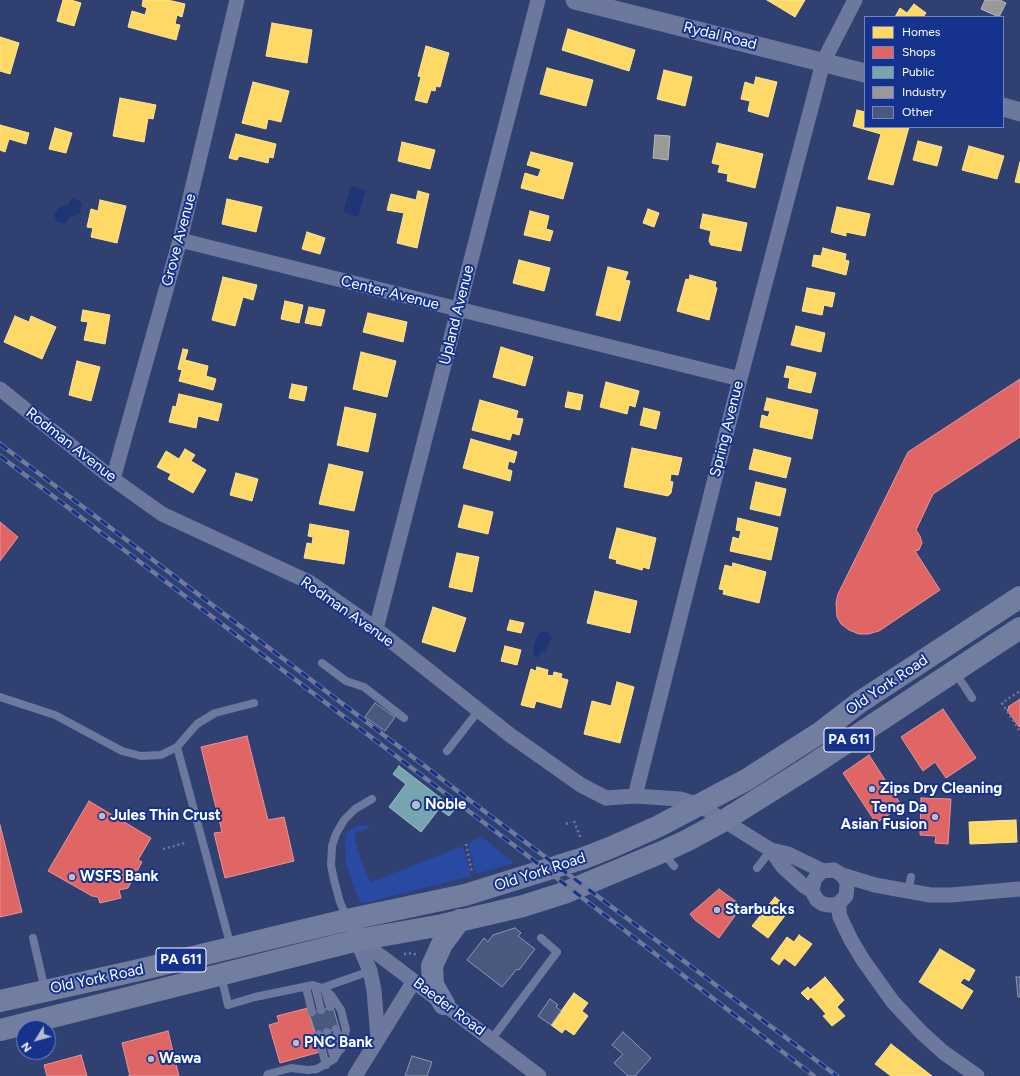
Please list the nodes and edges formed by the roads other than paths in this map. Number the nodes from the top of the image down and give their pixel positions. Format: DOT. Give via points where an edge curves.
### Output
graph roads {
  1 [pos="238,0"];
  2 [pos="538,0"];
  3 [pos="575,0"];
  4 [pos="855,0"];
  5 [pos="823,62"];
  6 [pos="864,73"];
  7 [pos="1004,108"];
  8 [pos="1020,112"];
  9 [pos="180,240"];
  10 [pos="459,310"];
  11 [pos="740,379"];
  12 [pos="0,389"];
  13 [pos="113,479"];
  14 [pos="1020,597"];
  15 [pos="1020,628"];
  16 [pos="376,629"];
  17 [pos="322,663"];
  18 [pos="955,671"];
  19 [pos="0,697"];
  20 [pos="972,698"];
  21 [pos="254,703"];
  22 [pos="479,710"];
  23 [pos="404,718"];
  24 [pos="177,747"];
  25 [pos="447,751"];
  26 [pos="636,796"];
  27 [pos="372,799"];
  28 [pos="699,806"];
  29 [pos="723,821"];
  30 [pos="771,850"];
  31 [pos="757,868"];
  32 [pos="823,871"];
  33 [pos="845,886"];
  34 [pos="1020,889"];
  35 [pos="812,891"];
  36 [pos="822,904"];
  37 [pos="348,920"];
  38 [pos="460,920"];
  39 [pos="33,938"];
  40 [pos="541,938"];
  41 [pos="358,940"];
  42 [pos="851,940"];
  43 [pos="231,948"];
  44 [pos="370,971"];
  45 [pos="221,974"];
  46 [pos="414,981"];
  47 [pos="306,987"];
  48 [pos="321,988"];
  49 [pos="46,990"];
  50 [pos="0,1001"];
  51 [pos="444,1004"];
  52 [pos="330,1007"];
  53 [pos="321,1010"];
  54 [pos="312,1012"];
  55 [pos="336,1029"];
  56 [pos="0,1030"];
  57 [pos="327,1032"];
  58 [pos="318,1034"];
  59 [pos="378,1040"];
  60 [pos="491,1040"];
  61 [pos="340,1049"];
  62 [pos="334,1060"];
  63 [pos="326,1065"];
  64 [pos="267,1076"];
  65 [pos="355,1076"];
  66 [pos="539,1076"];
  67 [pos="977,1076"];
  1 -- 9 [label="street, Grove Avenue"];
  2 -- 10 [label="street, Upland Avenue"];
  3 -- 5 [label="street, Rydal Road"];
  4 -- 5 [label="street, Spring Avenue"];
  5 -- 6 [label="street, Rydal Road"];
  5 -- 11 [label="street, Spring Avenue"];
  7 -- 8 [label="street"];
  9 -- 10 [label="street, Center Avenue"];
  9 -- 13 [label="street, Grove Avenue"];
  10 -- 11 [label="street, Center Avenue"];
  10 -- 16 [label="street, Upland Avenue"];
  11 -- 26 [label="street, Spring Avenue"];
  12 -- 13 [label="street, Rodman Avenue"];
  13 -- 16 [label="street, Rodman Avenue" via="162,514 309,582"];
  14 -- 28 [label="highway, Old York Road / PA 611" via="860,702 805,743"];
  15 -- 18 [label="highway, Old York Road / PA 611"];
  16 -- 22 [label="street, Rodman Avenue"];
  17 -- 23 [label="lane" via="346,681 364,687"];
  18 -- 20 [label="lane"];
  18 -- 29 [label="highway, Old York Road / PA 611" via="876,726"];
  19 -- 24 [label="lane" via="55,715 122,751 141,756 161,755"];
  21 -- 24 [label="lane" via="215,713 197,724"];
  22 -- 25 [label="lane"];
  22 -- 26 [label="street, Rodman Avenue" via="581,785 606,798"];
  24 -- 43 [label="lane"];
  26 -- 28 [label="street, Rodman Avenue" via="680,799"];
  27 -- 37 [label="lane" via="355,809 344,820 332,846 331,865 334,880"];
  28 -- 29 [label="street, Rodman Avenue"];
  28 -- 37 [label="highway, Old York Road / PA 611" via="612,847 509,882 453,898"];
  29 -- 30 [label="street, Rodman Avenue"];
  29 -- 38 [label="highway, Old York Road / PA 611" via="686,841 668,859 630,866 564,893 522,906"];
  30 -- 31 [label="lane"];
  30 -- 32 [label="street" via="788,854"];
  30 -- 35 [label="street" via="784,868"];
  32 -- 33 [label="street" via="837,871"];
  32 -- 35 [label="street" via="814,880"];
  33 -- 34 [label="street" via="910,884 930,895"];
  33 -- 36 [label="street" via="831,905"];
  33 -- 42 [label="street" via="839,911"];
  35 -- 36 [label="street"];
  36 -- 42 [label="street"];
  37 -- 41 [label="street"];
  37 -- 43 [label="highway, Old York Road / PA 611"];
  38 -- 41 [label="highway, Old York Road / PA 611"];
  38 -- 51 [label="highway" via="442,944 432,966 433,985"];
  39 -- 49 [label="lane"];
  40 -- 60 [label="lane" via="557,952"];
  41 -- 44 [label="street"];
  41 -- 45 [label="highway, Old York Road / PA 611"];
  41 -- 46 [label="street, Baeder Road"];
  42 -- 67 [label="street" via="893,1002 943,1052"];
  43 -- 49 [label="highway, Old York Road / PA 611"];
  44 -- 48 [label="lane"];
  44 -- 59 [label="street"];
  45 -- 47 [label="lane" via="228,1005"];
  45 -- 56 [label="highway, Old York Road / PA 611"];
  46 -- 51 [label="street, Baeder Road"];
  46 -- 59 [label="street"];
  47 -- 48 [label="lane"];
  47 -- 54 [label="lane"];
  48 -- 52 [label="lane"];
  48 -- 53 [label="lane"];
  48 -- 61 [label="lane" via="331,995 345,1022 346,1030"];
  49 -- 50 [label="highway, Old York Road / PA 611"];
  51 -- 60 [label="street, Baeder Road"];
  55 -- 61 [label="lane"];
  57 -- 62 [label="lane"];
  58 -- 63 [label="lane"];
  59 -- 65 [label="street"];
  60 -- 66 [label="street, Baeder Road"];
  61 -- 62 [label="lane"];
  62 -- 63 [label="lane"];
  63 -- 64 [label="lane" via="308,1070 291,1068"];
}
